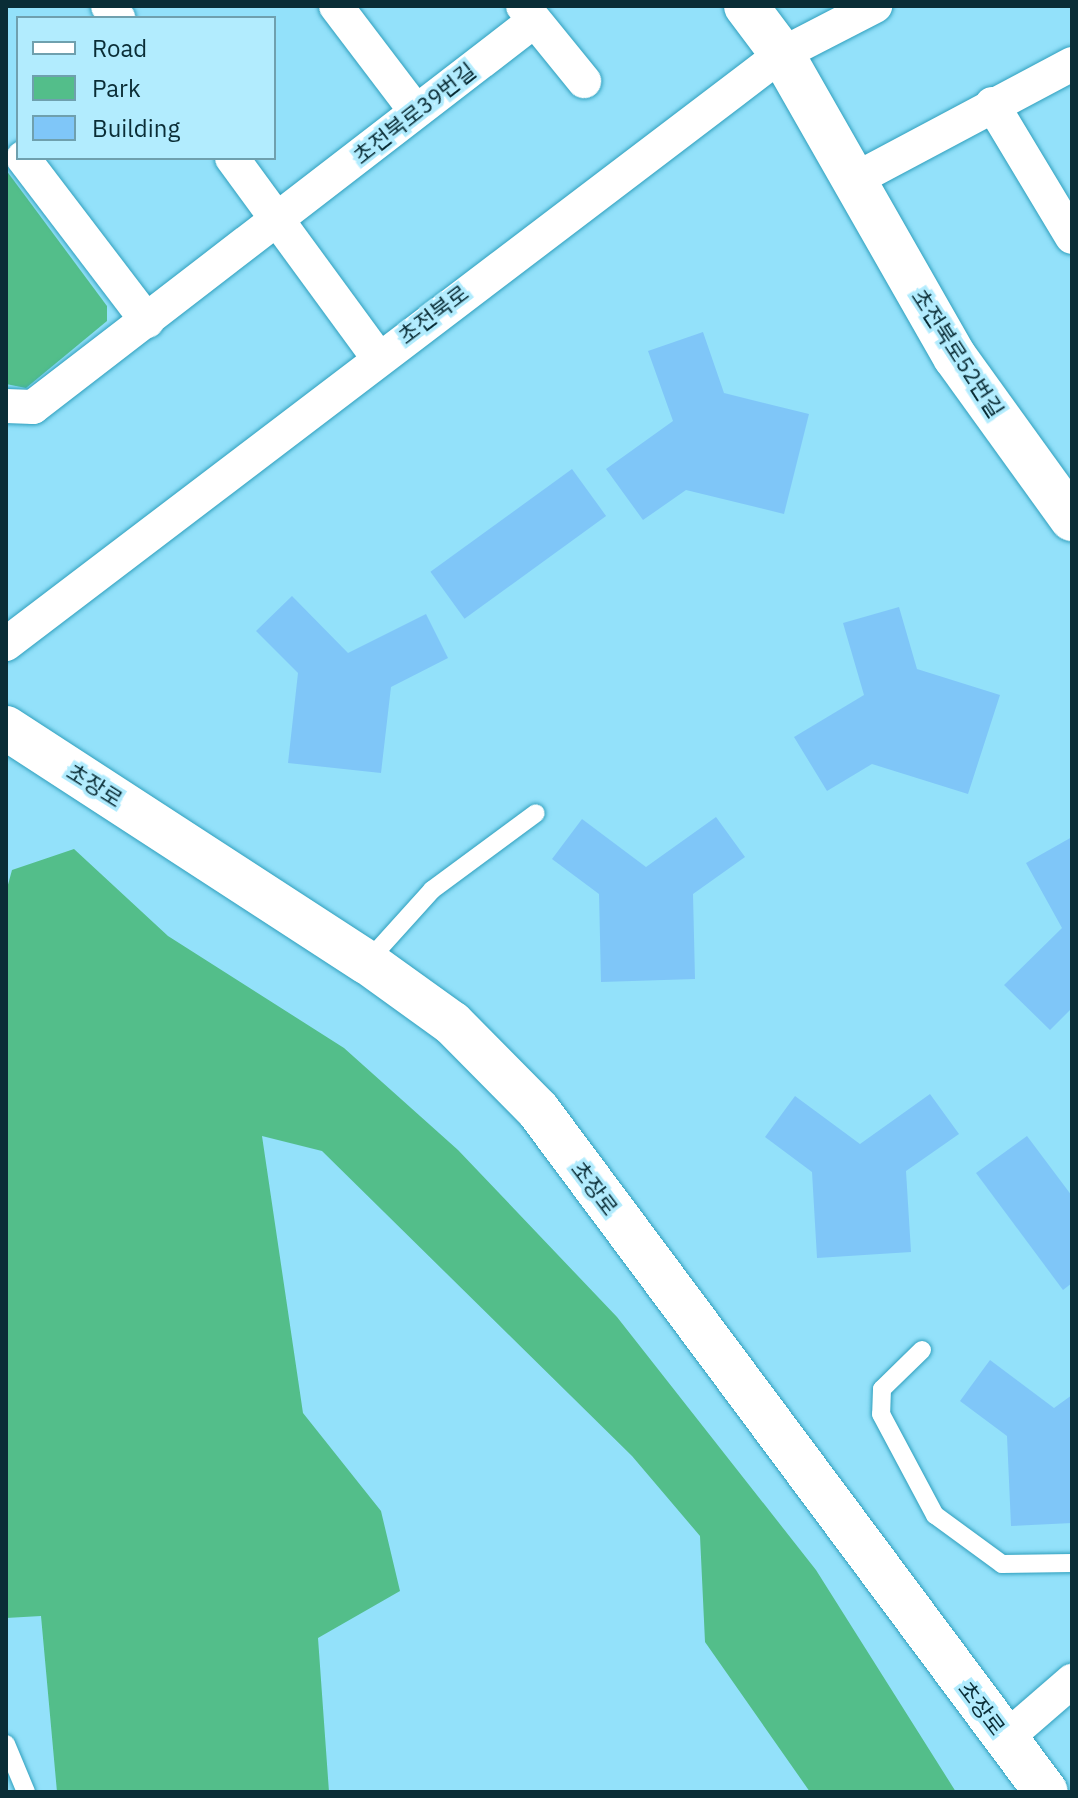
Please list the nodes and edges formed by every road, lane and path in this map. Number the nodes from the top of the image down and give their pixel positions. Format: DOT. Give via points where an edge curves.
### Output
graph roads {
  1 [pos="336,6"];
  2 [pos="746,6"];
  3 [pos="875,6"];
  4 [pos="529,13"];
  5 [pos="782,54"];
  6 [pos="1072,64"];
  7 [pos="584,81"];
  8 [pos="992,104"];
  9 [pos="415,110"];
  10 [pos="25,160"];
  11 [pos="234,160"];
  12 [pos="854,180"];
  13 [pos="282,219"];
  14 [pos="1072,237"];
  15 [pos="147,321"];
  16 [pos="377,356"];
  17 [pos="6,406"];
  18 [pos="1072,519"];
  19 [pos="6,644"];
  20 [pos="6,728"];
  21 [pos="536,813"];
  22 [pos="367,962"];
  23 [pos="922,1350"];
  24 [pos="1072,1563"];
  25 [pos="1072,1681"];
  26 [pos="1005,1739"];
  27 [pos="6,1744"];
  28 [pos="26,1792"];
  29 [pos="1046,1792"];
  1 -- 9 [label="street"];
  2 -- 5 [label="street, 초전북로52번길"];
  3 -- 5 [label="street, 초전북로"];
  4 -- 7 [label="street"];
  4 -- 9 [label="street, 초전북로39번길"];
  5 -- 12 [label="street, 초전북로52번길"];
  5 -- 16 [label="street, 초전북로"];
  6 -- 8 [label="street"];
  8 -- 12 [label="street"];
  8 -- 14 [label="street"];
  9 -- 13 [label="street, 초전북로39번길"];
  10 -- 15 [label="street"];
  11 -- 13 [label="street"];
  12 -- 18 [label="street, 초전북로52번길" via="955,357"];
  13 -- 15 [label="street, 초전북로39번길"];
  13 -- 16 [label="street"];
  15 -- 17 [label="street, 초전북로39번길" via="33,407"];
  16 -- 19 [label="street, 초전북로"];
  20 -- 22 [label="street, 초장로"];
  21 -- 22 [label="lane" via="432,890"];
  22 -- 26 [label="street, 초장로" via="452,1023 538,1110"];
  23 -- 24 [label="lane" via="882,1389 881,1414 935,1515 1002,1564"];
  25 -- 26 [label="street"];
  26 -- 29 [label="street, 초장로"];
  27 -- 28 [label="lane"];
}
